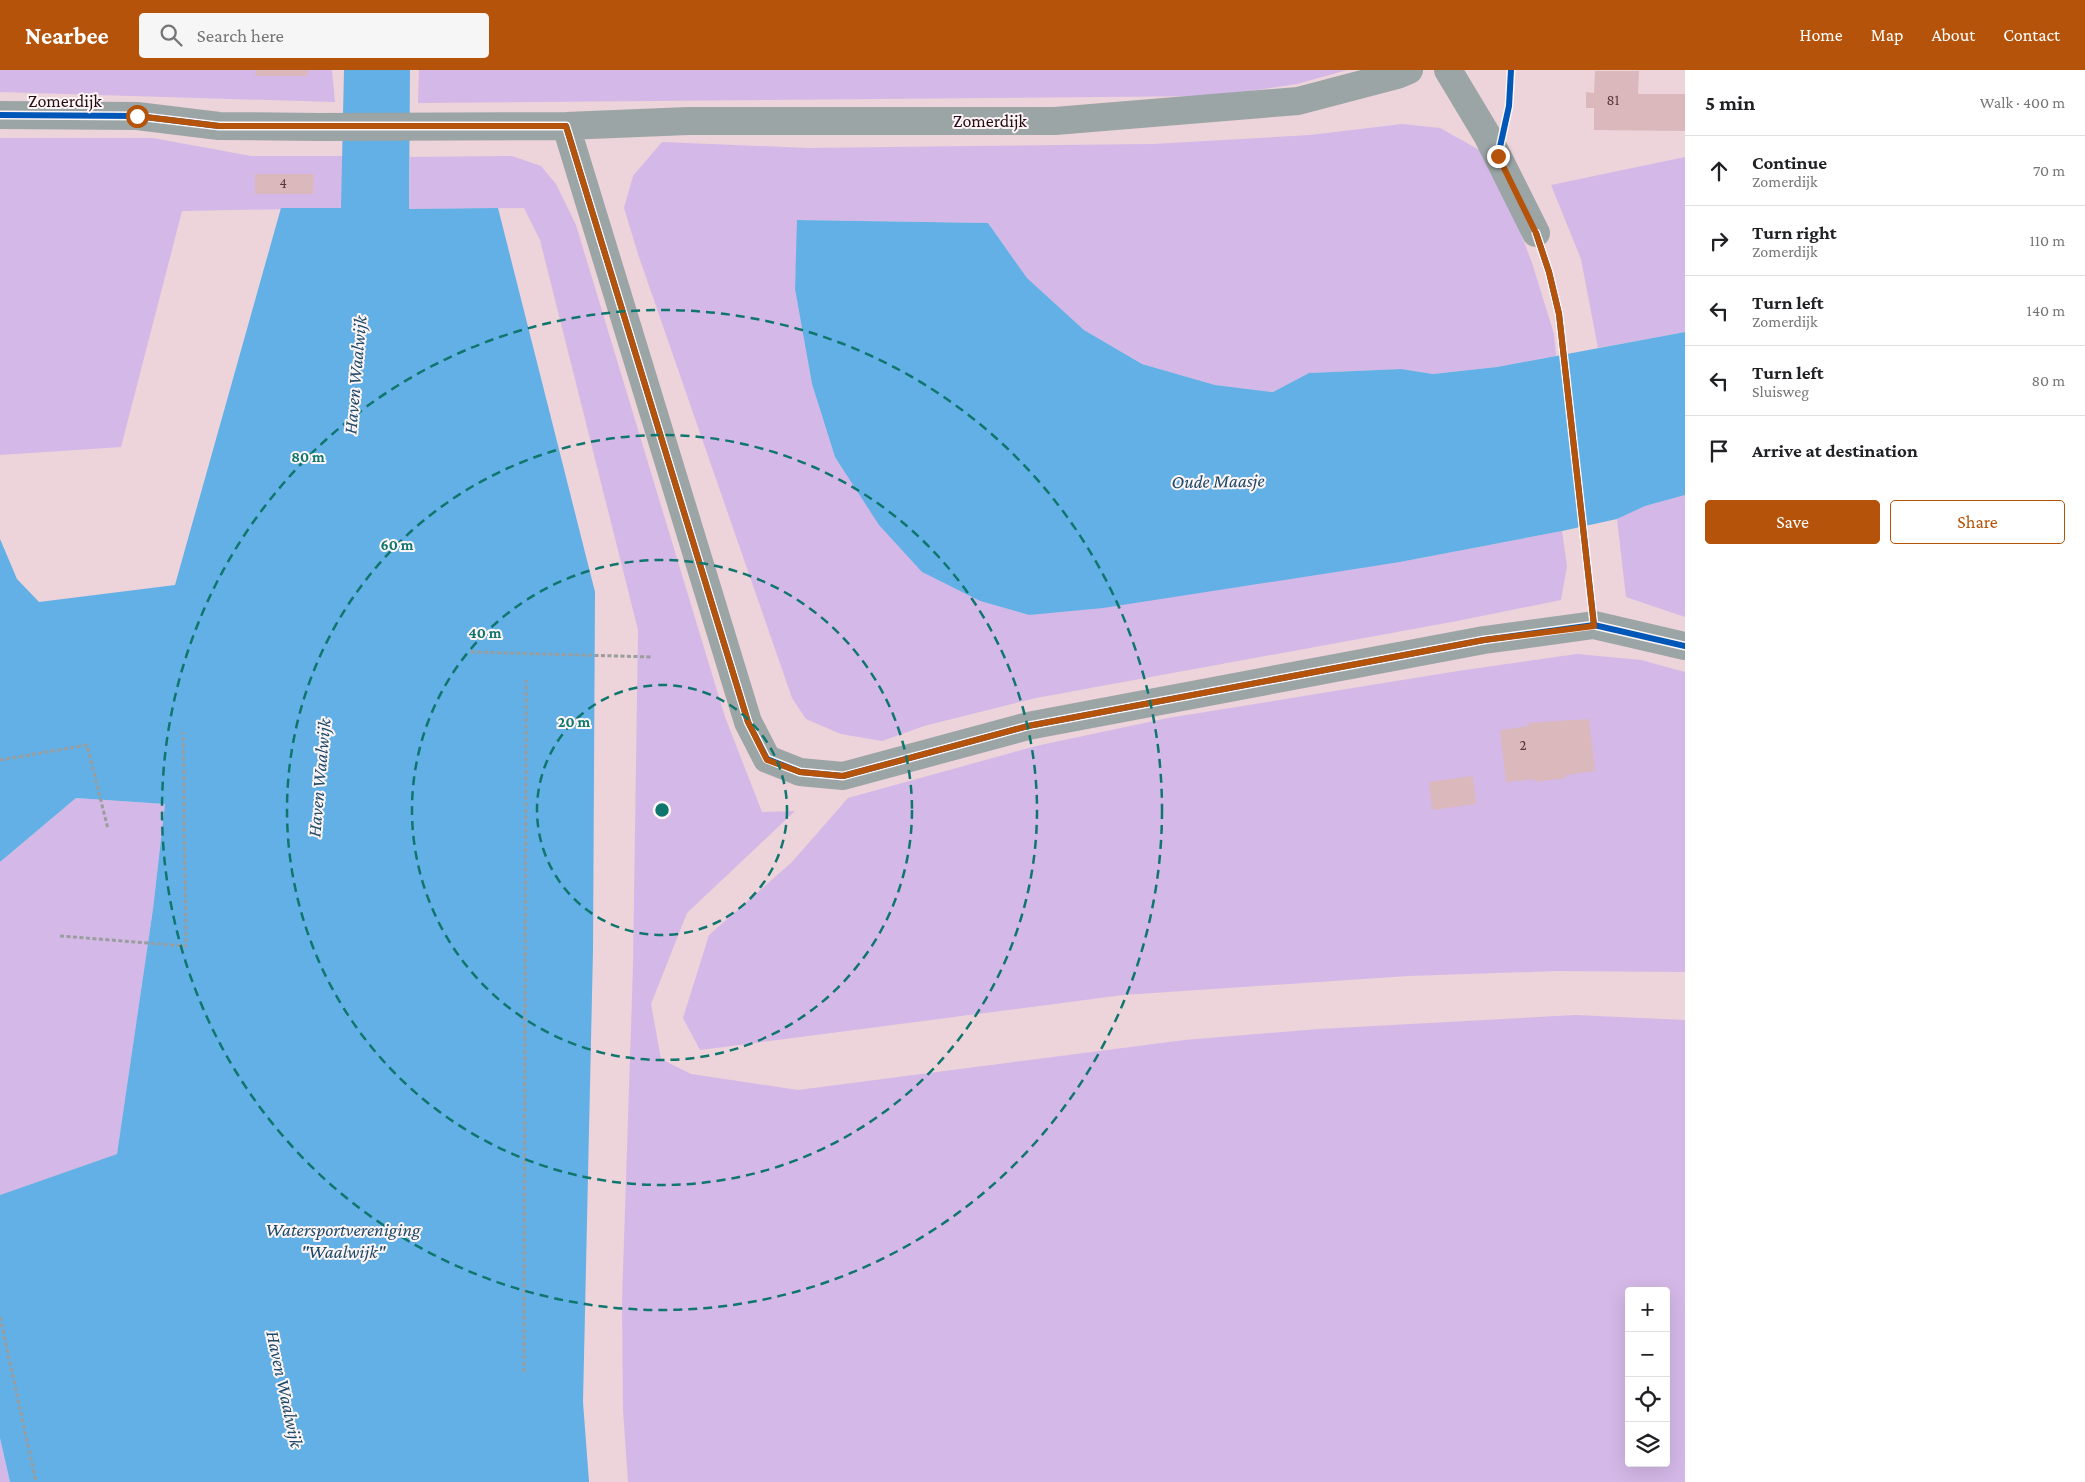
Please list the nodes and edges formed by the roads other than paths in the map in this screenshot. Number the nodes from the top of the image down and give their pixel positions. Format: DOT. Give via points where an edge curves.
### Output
graph roads {
  1 [pos="1409,70"];
  2 [pos="1448,70"];
  3 [pos="0,115"];
  4 [pos="566,126"];
  5 [pos="1536,233"];
  6 [pos="1685,646"];
  1 -- 4 [label="street, Zomerdijk" via="1298,101 1055,120 688,121"];
  2 -- 5 [label="street" via="1487,135"];
  3 -- 4 [label="street, Zomerdijk" via="137,116 219,126"];
  4 -- 6 [label="street" via="745,712 767,760 800,772 843,776 1028,726 1484,640 1585,627 1594,626"];
}
